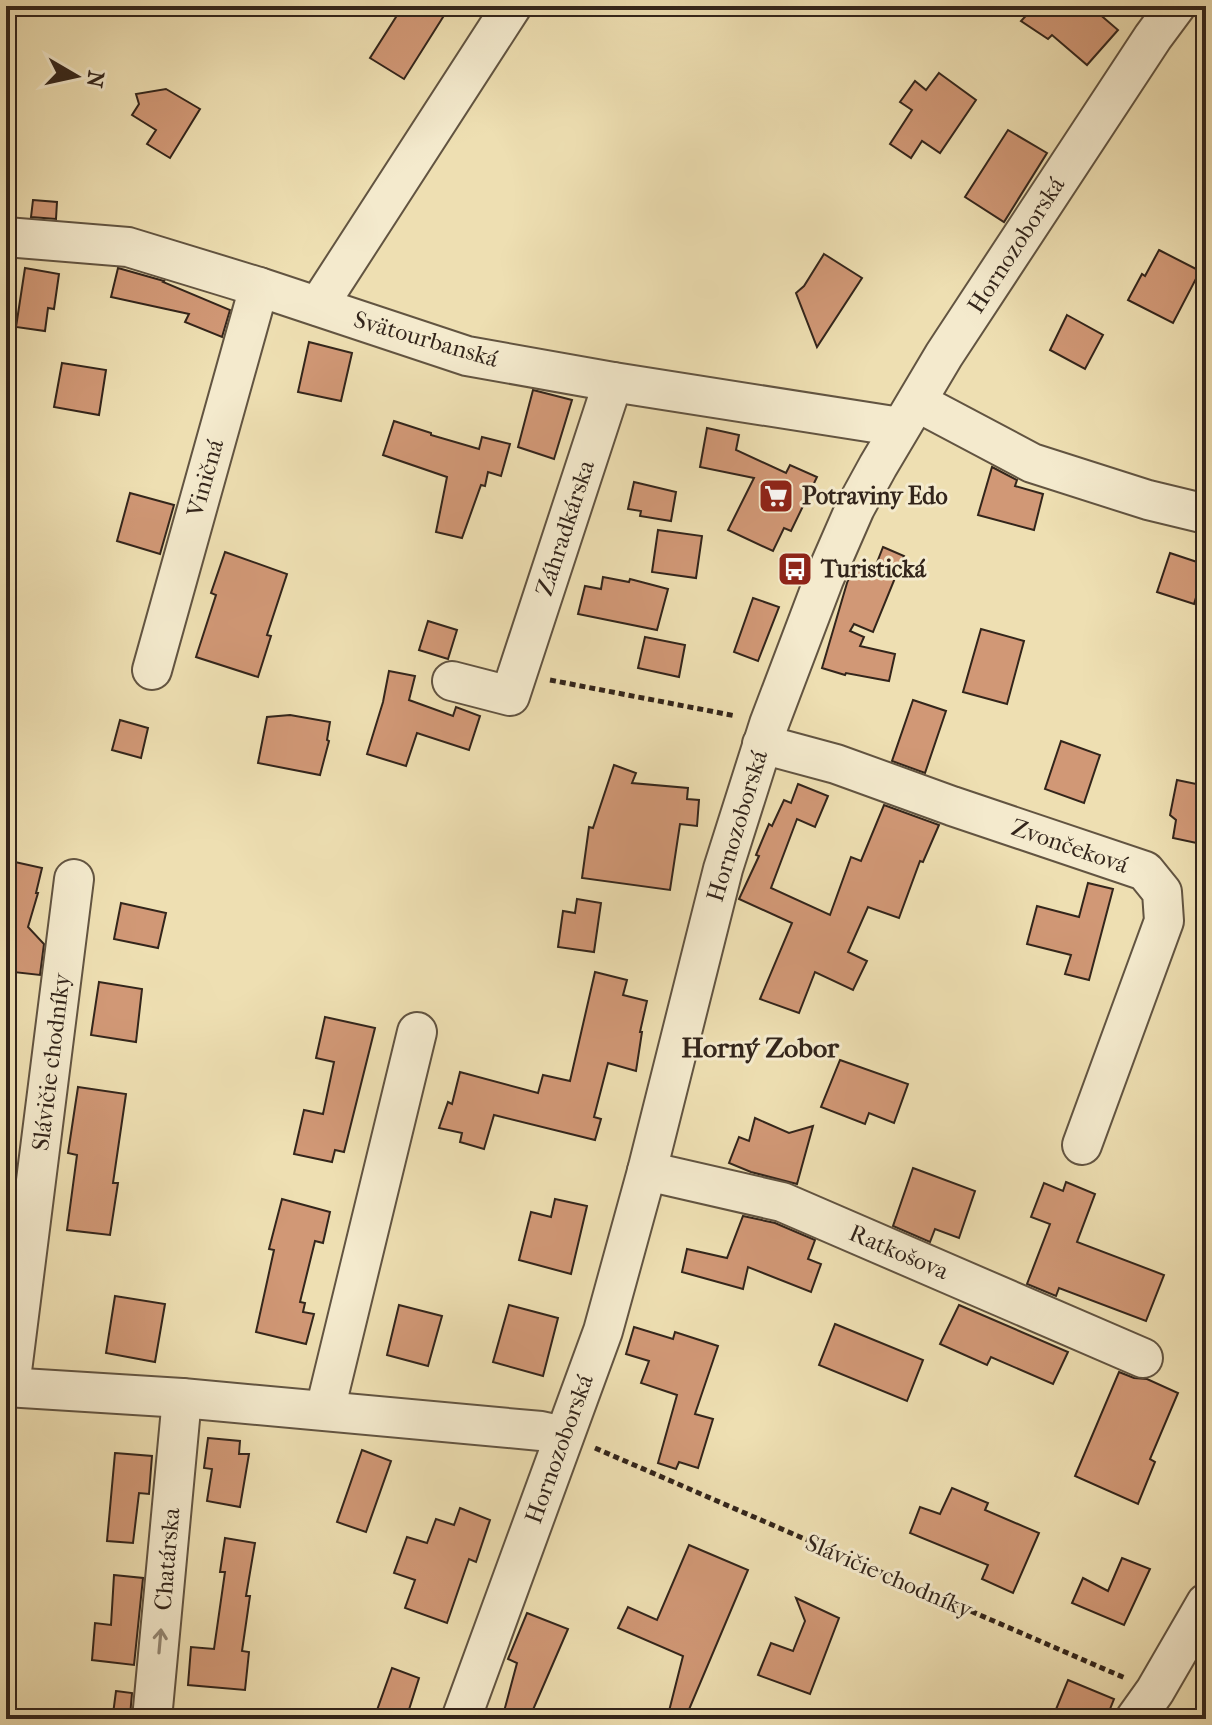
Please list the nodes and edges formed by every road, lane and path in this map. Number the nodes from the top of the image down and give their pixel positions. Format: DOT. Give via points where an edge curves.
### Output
graph roads {
  1 [pos="512,6"];
  2 [pos="1176,6"];
  3 [pos="6,237"];
  4 [pos="259,287"];
  5 [pos="318,306"];
  6 [pos="613,382"];
  7 [pos="909,414"];
  8 [pos="1206,514"];
  9 [pos="152,670"];
  10 [pos="518,673"];
  11 [pos="452,681"];
  12 [pos="750,730"];
  13 [pos="74,879"];
  14 [pos="417,1032"];
  15 [pos="1082,1145"];
  16 [pos="647,1171"];
  17 [pos="1143,1358"];
  18 [pos="8,1387"];
  19 [pos="182,1398"];
  20 [pos="325,1410"];
  21 [pos="564,1436"];
  22 [pos="624,1461"];
  23 [pos="1206,1603"];
  24 [pos="1145,1705"];
  25 [pos="152,1719"];
  26 [pos="461,1719"];
  1 -- 5 [label="street"];
  2 -- 7 [label="street, Hornozoborská"];
  3 -- 4 [label="street, Svätourbanská" via="128,247"];
  4 -- 5 [label="street, Svätourbanská"];
  4 -- 9 [label="street, Viničná"];
  5 -- 6 [label="street, Svätourbanská" via="467,356"];
  6 -- 7 [label="street, Svätourbanská"];
  6 -- 10 [label="street, Záhradkárska"];
  7 -- 8 [label="street" via="1032,463"];
  7 -- 12 [label="street, Hornozoborská" via="855,508"];
  10 -- 11 [label="street" via="510,696"];
  10 -- 12 [label="path"];
  12 -- 15 [label="street, Zvončeková" via="1145,871 1162,892 1164,921"];
  12 -- 16 [label="street, Hornozoborská" via="723,869"];
  13 -- 18 [label="street, Slávičie chodníky"];
  14 -- 20 [label="street"];
  16 -- 17 [label="street, Ratkošova" via="782,1202"];
  16 -- 21 [label="street, Hornozoborská" via="603,1331"];
  18 -- 19 [label="street, Slávičie chodníky"];
  19 -- 20 [label="street, Slávičie chodníky"];
  25 -- 19 [label="street, Chatárska, one-way"];
  20 -- 21 [label="street, Slávičie chodníky"];
  21 -- 26 [label="street, Hornozoborská"];
  22 -- 24 [label="path, Slávičie chodníky"];
  23 -- 24 [label="street"];
}
